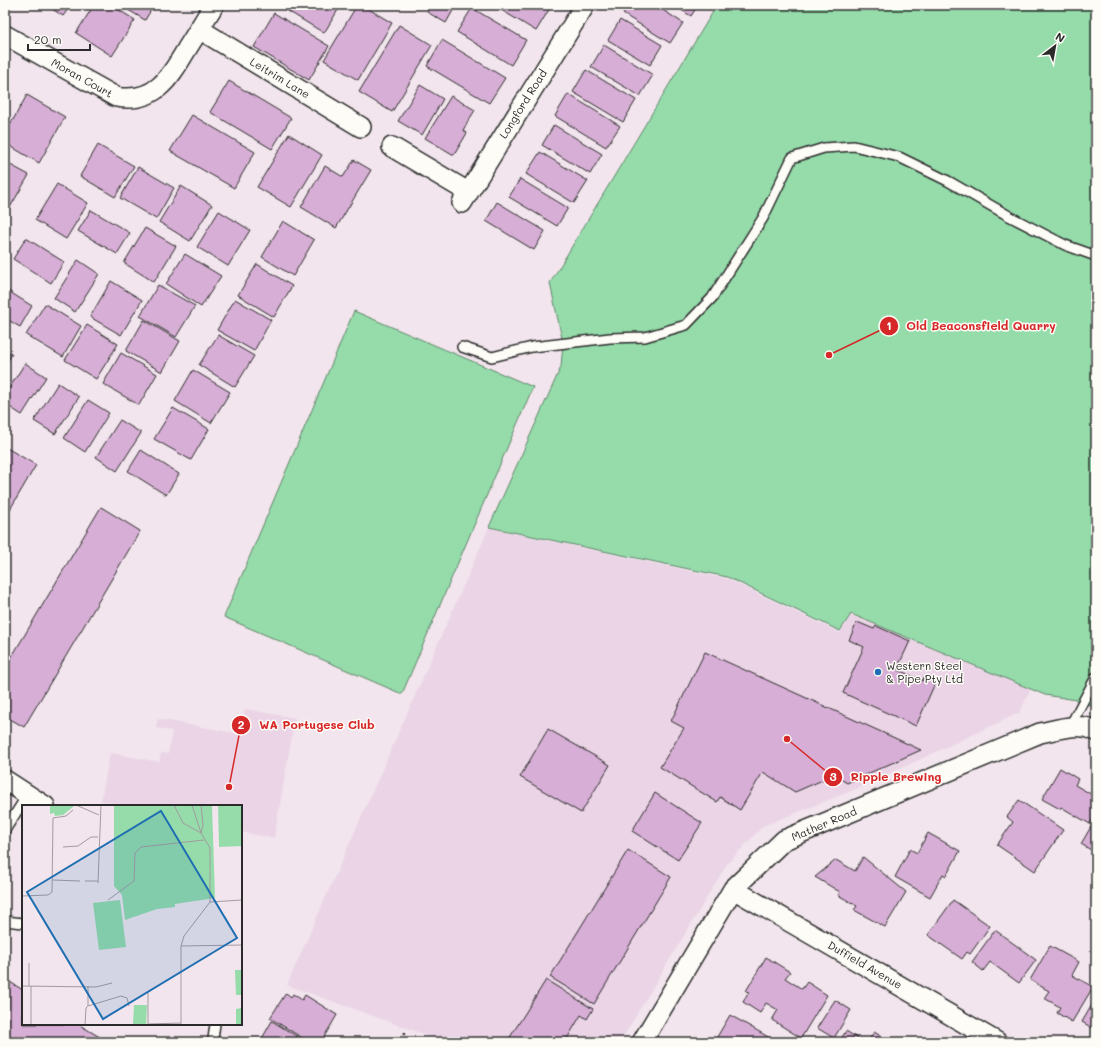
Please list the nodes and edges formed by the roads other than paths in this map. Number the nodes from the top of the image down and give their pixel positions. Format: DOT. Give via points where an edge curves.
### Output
graph roads {
  1 [pos="214,5"];
  2 [pos="585,5"];
  3 [pos="199,29"];
  4 [pos="5,35"];
  5 [pos="361,127"];
  6 [pos="392,147"];
  7 [pos="1096,256"];
  8 [pos="462,347"];
  9 [pos="1096,677"];
  10 [pos="1070,726"];
  11 [pos="1096,732"];
  12 [pos="5,780"];
  13 [pos="28,794"];
  14 [pos="44,805"];
  15 [pos="5,830"];
  16 [pos="733,889"];
  17 [pos="5,920"];
  18 [pos="22,923"];
  19 [pos="215,1025"];
  20 [pos="212,1042"];
  21 [pos="642,1042"];
  22 [pos="997,1042"];
  1 -- 3 [label="street, Moran Court"];
  2 -- 6 [label="street, Longford Road" via="465,198"];
  3 -- 4 [label="street, Moran Court" via="167,81 151,93 132,98 116,97"];
  3 -- 5 [label="street, Leitrim Lane"];
  7 -- 8 [label="lane" via="1065,245 899,157 854,146 824,148 792,158 763,218 712,298 686,325 645,337 540,346 492,357"];
  9 -- 10 [label="lane"];
  10 -- 11 [label="street, Mather Road" via="1088,727"];
  10 -- 16 [label="street, Mather Road" via="1040,733 784,840"];
  12 -- 13 [label="street"];
  13 -- 14 [label="street"];
  13 -- 15 [label="lane"];
  16 -- 21 [label="street, Mather Road"];
  16 -- 22 [label="street, Duffield Avenue"];
  17 -- 18 [label="lane"];
  19 -- 20 [label="lane"];
}
